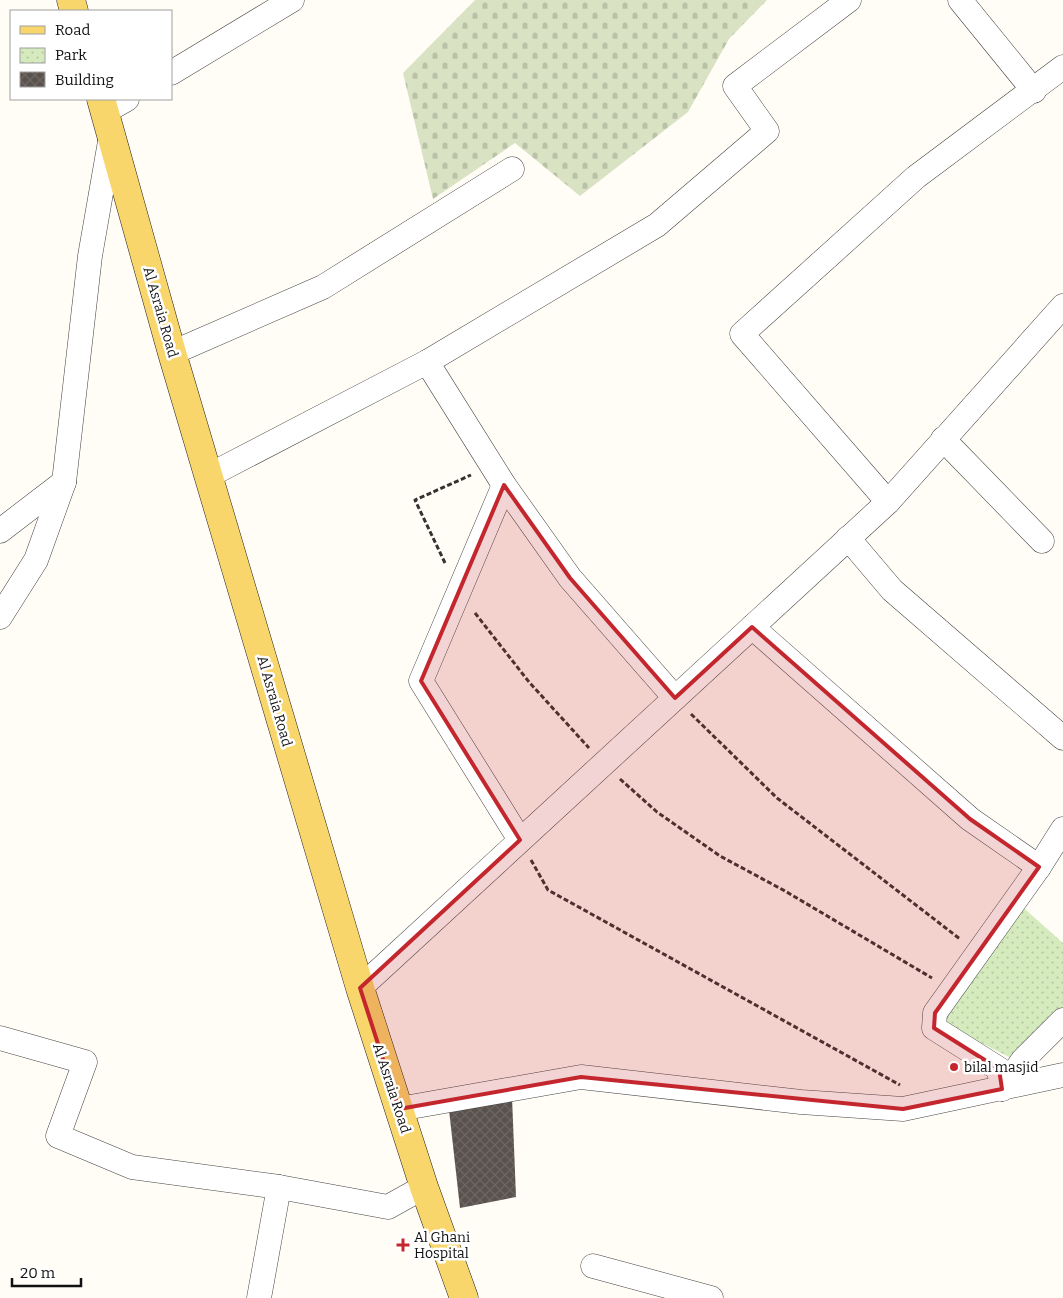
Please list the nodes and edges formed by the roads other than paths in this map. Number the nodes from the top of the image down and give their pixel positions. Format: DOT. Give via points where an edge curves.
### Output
graph roads {
  1 [pos="292,0"];
  2 [pos="849,0"];
  3 [pos="960,0"];
  4 [pos="1063,67"];
  5 [pos="172,72"];
  6 [pos="1034,91"];
  7 [pos="111,111"];
  8 [pos="512,168"];
  9 [pos="1063,306"];
  10 [pos="172,353"];
  11 [pos="427,362"];
  12 [pos="943,439"];
  13 [pos="208,476"];
  14 [pos="64,482"];
  15 [pos="504,485"];
  16 [pos="888,502"];
  17 [pos="0,531"];
  18 [pos="848,538"];
  19 [pos="1042,541"];
  20 [pos="0,617"];
  21 [pos="752,626"];
  22 [pos="675,698"];
  23 [pos="1063,738"];
  24 [pos="1063,829"];
  25 [pos="520,840"];
  26 [pos="1039,867"];
  27 [pos="360,988"];
  28 [pos="1063,1020"];
  29 [pos="0,1038"];
  30 [pos="1063,1075"];
  31 [pos="1002,1089"];
  32 [pos="399,1108"];
  33 [pos="279,1187"];
  34 [pos="424,1187"];
  35 [pos="593,1266"];
  36 [pos="259,1298"];
  37 [pos="464,1298"];
  38 [pos="711,1298"];
  1 -- 5 [label="street"];
  2 -- 11 [label="street" via="735,86 767,130 664,219"];
  3 -- 6 [label="street"];
  4 -- 6 [label="street"];
  6 -- 16 [label="street" via="916,177 742,334"];
  7 -- 10 [label="main road, Al Asraia Road"];
  7 -- 14 [label="street" via="90,256"];
  8 -- 10 [label="street" via="323,287"];
  9 -- 12 [label="street"];
  10 -- 13 [label="main road, Al Asraia Road"];
  11 -- 13 [label="street"];
  11 -- 15 [label="street"];
  12 -- 16 [label="street"];
  12 -- 19 [label="street"];
  13 -- 27 [label="main road, Al Asraia Road"];
  14 -- 17 [label="street"];
  14 -- 20 [label="street" via="36,560"];
  15 -- 22 [label="street" via="570,578"];
  15 -- 25 [label="street" via="421,681"];
  16 -- 18 [label="street"];
  18 -- 21 [label="street"];
  18 -- 23 [label="street" via="892,590"];
  21 -- 22 [label="street"];
  21 -- 26 [label="street" via="970,819"];
  22 -- 25 [label="street"];
  24 -- 26 [label="street"];
  25 -- 27 [label="street"];
  26 -- 31 [label="street" via="935,1013 934,1028 999,1069"];
  27 -- 32 [label="main road, Al Asraia Road"];
  28 -- 31 [label="street" via="1023,1060"];
  29 -- 33 [label="street" via="85,1062 58,1136 132,1166"];
  30 -- 31 [label="street"];
  31 -- 32 [label="street" via="902,1109 801,1102 581,1077"];
  32 -- 34 [label="main road, Al Asraia Road"];
  33 -- 34 [label="street" via="388,1207"];
  33 -- 36 [label="street"];
  34 -- 37 [label="main road, Al Asraia Road"];
  35 -- 38 [label="street"];
}
